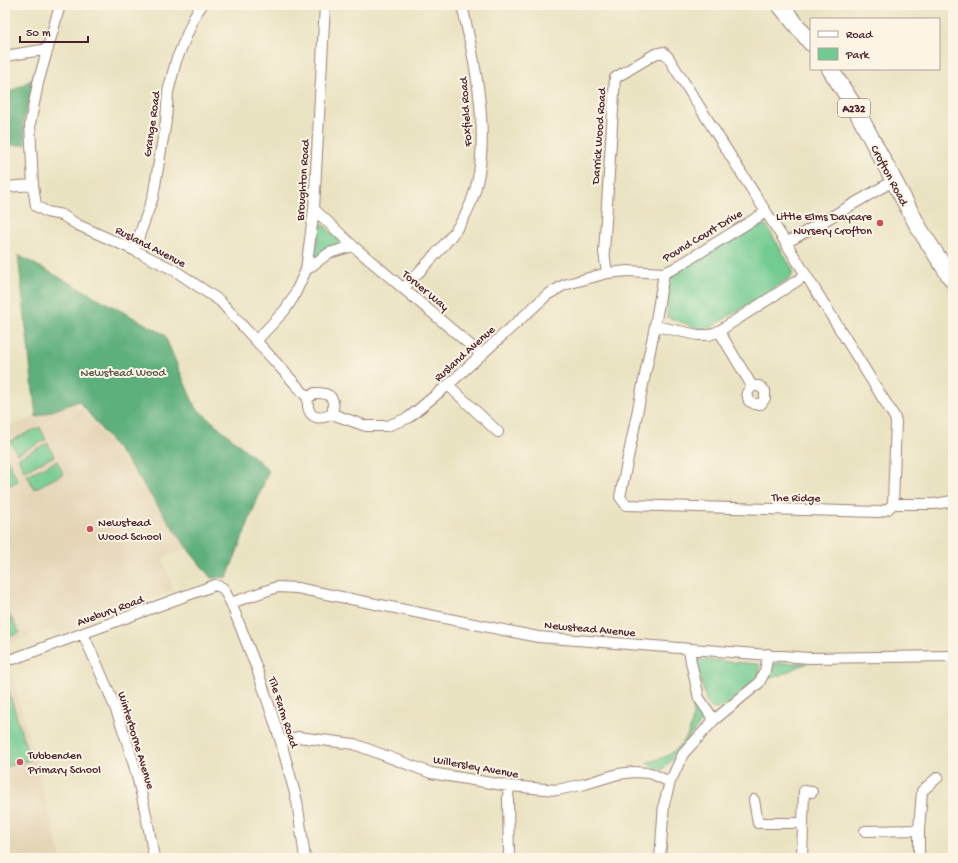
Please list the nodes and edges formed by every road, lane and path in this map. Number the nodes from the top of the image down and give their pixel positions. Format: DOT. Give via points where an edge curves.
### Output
graph roads {
  1 [pos="60,5"];
  2 [pos="202,5"];
  3 [pos="325,5"];
  4 [pos="462,5"];
  5 [pos="780,5"];
  6 [pos="810,43"];
  7 [pos="48,50"];
  8 [pos="5,56"];
  9 [pos="831,70"];
  10 [pos="893,181"];
  11 [pos="33,185"];
  12 [pos="5,187"];
  13 [pos="314,209"];
  14 [pos="766,212"];
  15 [pos="786,243"];
  16 [pos="353,246"];
  17 [pos="134,250"];
  18 [pos="306,270"];
  19 [pos="607,272"];
  20 [pos="664,273"];
  21 [pos="806,275"];
  22 [pos="953,280"];
  23 [pos="404,288"];
  24 [pos="655,326"];
  25 [pos="719,331"];
  26 [pos="257,340"];
  27 [pos="482,354"];
  28 [pos="448,385"];
  29 [pos="752,386"];
  30 [pos="308,398"];
  31 [pos="332,414"];
  32 [pos="498,432"];
  33 [pos="953,501"];
  34 [pos="893,504"];
  35 [pos="215,586"];
  36 [pos="231,603"];
  37 [pos="83,634"];
  38 [pos="689,649"];
  39 [pos="768,654"];
  40 [pos="953,656"];
  41 [pos="13,659"];
  42 [pos="714,720"];
  43 [pos="281,742"];
  44 [pos="938,777"];
  45 [pos="670,782"];
  46 [pos="509,786"];
  47 [pos="812,792"];
  48 [pos="754,800"];
  49 [pos="802,823"];
  50 [pos="918,830"];
  51 [pos="865,831"];
  52 [pos="154,858"];
  53 [pos="305,858"];
  54 [pos="509,858"];
  55 [pos="660,858"];
  56 [pos="802,858"];
  57 [pos="919,858"];
  1 -- 7 [label="street"];
  2 -- 17 [label="street, Grange Road" via="195,14 176,61 168,92 153,197"];
  3 -- 13 [label="street, Broughton Road"];
  4 -- 23 [label="street, Foxfield Road" via="480,98 482,144 477,186 471,204 452,235"];
  5 -- 6 [label="main road"];
  7 -- 8 [label="street"];
  7 -- 11 [label="street" via="30,124"];
  9 -- 10 [label="main road, Crofton Road / A232" via="854,106"];
  10 -- 15 [label="street"];
  10 -- 22 [label="main road, Crofton Road / A232" via="919,228"];
  11 -- 12 [label="street"];
  11 -- 17 [label="street, Rusland Avenue" via="36,206 47,212 62,214 78,225"];
  13 -- 16 [label="street, Torver Way"];
  13 -- 18 [label="street, Broughton Road"];
  14 -- 15 [label="street"];
  14 -- 19 [label="street, Darrick Wood Road" via="668,57 663,52 655,54 615,78 604,252"];
  14 -- 20 [label="street, Pound Court Drive"];
  15 -- 21 [label="street"];
  16 -- 18 [label="street" via="329,253"];
  16 -- 23 [label="street, Torver Way"];
  17 -- 26 [label="street, Rusland Avenue" via="174,270 220,302"];
  18 -- 26 [label="street, Broughton Road" via="285,310"];
  19 -- 20 [label="street, Rusland Avenue"];
  19 -- 27 [label="street, Rusland Avenue" via="564,285 547,295"];
  20 -- 24 [label="street, Pound Court Drive"];
  21 -- 25 [label="street"];
  21 -- 34 [label="street" via="896,421"];
  23 -- 27 [label="street, Torver Way"];
  24 -- 25 [label="street" via="698,335 709,335"];
  24 -- 34 [label="street, The Ridge" via="620,497 626,505 879,512"];
  25 -- 29 [label="street"];
  26 -- 30 [label="street, Rusland Avenue"];
  27 -- 28 [label="street, Rusland Avenue"];
  28 -- 31 [label="street, Rusland Avenue" via="408,418 387,426 366,426"];
  28 -- 32 [label="street"];
  30 -- 31 [label="street, Rusland Avenue" via="307,406 311,414 325,418"];
  30 -- 31 [label="street" via="315,393 324,393 331,397 334,406"];
  33 -- 34 [label="street" via="934,504"];
  35 -- 36 [label="street, Tile Farm Road" via="223,588"];
  35 -- 37 [label="street, Avebury Road"];
  36 -- 38 [label="street, Newstead Avenue" via="277,587 297,588 538,637"];
  36 -- 43 [label="street, Tile Farm Road" via="257,669"];
  37 -- 41 [label="street, Avebury Road"];
  37 -- 52 [label="street, Winterborne Avenue" via="109,691 131,756"];
  38 -- 39 [label="street, Newstead Avenue"];
  38 -- 42 [label="street" via="699,698"];
  39 -- 40 [label="street, Newstead Avenue" via="810,658"];
  39 -- 42 [label="street" via="765,671 759,683"];
  42 -- 45 [label="street" via="683,754"];
  43 -- 46 [label="street, Willersley Avenue" via="298,737 354,744 431,773"];
  43 -- 53 [label="street, Tile Farm Road" via="297,801"];
  44 -- 50 [label="street" via="922,791"];
  45 -- 46 [label="street, Willersley Avenue" via="650,773 634,772 557,790"];
  45 -- 55 [label="street" via="664,804"];
  46 -- 54 [label="street"];
  47 -- 49 [label="street" via="804,791"];
  48 -- 49 [label="street" via="758,823"];
  49 -- 56 [label="street"];
  50 -- 51 [label="street"];
  50 -- 57 [label="street"];
}
